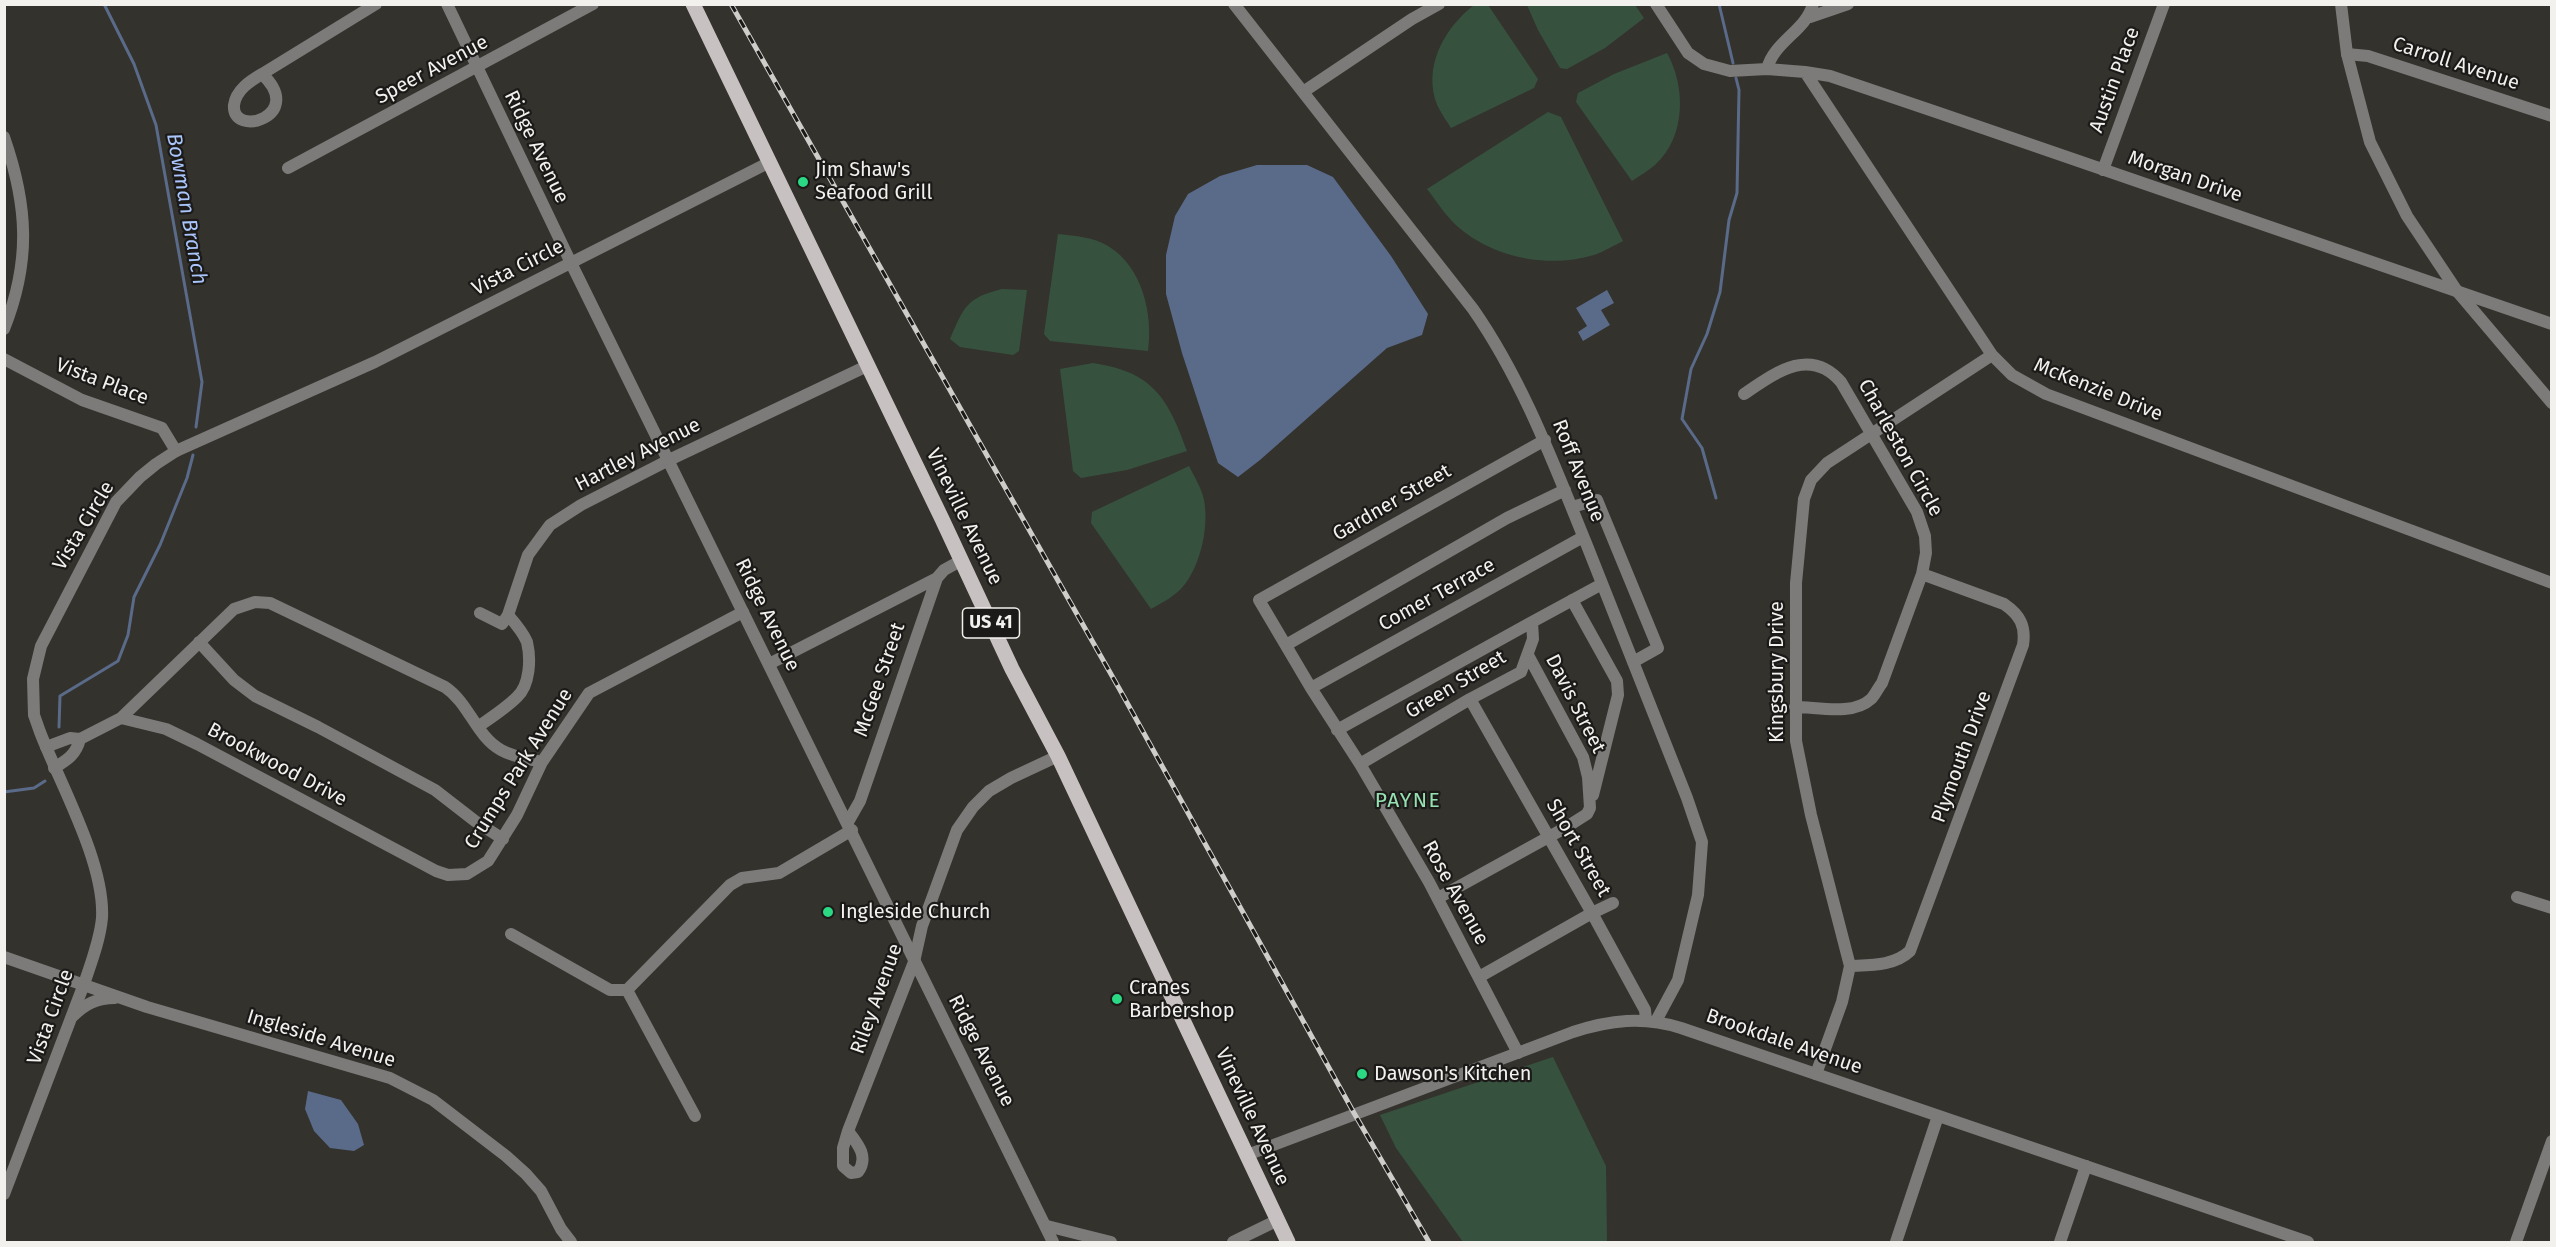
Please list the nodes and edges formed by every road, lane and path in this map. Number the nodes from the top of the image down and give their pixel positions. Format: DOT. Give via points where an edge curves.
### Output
graph roads {
  1 [pos="376,4"];
  2 [pos="447,4"];
  3 [pos="593,4"];
  4 [pos="693,4"];
  5 [pos="1234,4"];
  6 [pos="1439,4"];
  7 [pos="1656,4"];
  8 [pos="1848,4"];
  9 [pos="2164,4"];
  10 [pos="2341,4"];
  11 [pos="1811,11"];
  12 [pos="2347,54"];
  13 [pos="477,68"];
  14 [pos="1767,69"];
  15 [pos="1805,72"];
  16 [pos="262,74"];
  17 [pos="1303,92"];
  18 [pos="2552,116"];
  19 [pos="4,137"];
  20 [pos="770,162"];
  21 [pos="288,168"];
  22 [pos="2103,170"];
  23 [pos="571,264"];
  24 [pos="2457,291"];
  25 [pos="2552,324"];
  26 [pos="4,329"];
  27 [pos="1992,355"];
  28 [pos="4,358"];
  29 [pos="867,366"];
  30 [pos="1744,394"];
  31 [pos="2552,403"];
  32 [pos="1871,434"];
  33 [pos="1545,440"];
  34 [pos="176,451"];
  35 [pos="669,460"];
  36 [pos="1565,490"];
  37 [pos="1572,507"];
  38 [pos="1583,537"];
  39 [pos="962,560"];
  40 [pos="1922,574"];
  41 [pos="936,578"];
  42 [pos="2552,583"];
  43 [pos="1602,584"];
  44 [pos="1259,600"];
  45 [pos="1572,600"];
  46 [pos="743,612"];
  47 [pos="480,613"];
  48 [pos="508,615"];
  49 [pos="1532,622"];
  50 [pos="199,642"];
  51 [pos="1286,645"];
  52 [pos="1528,655"];
  53 [pos="1633,662"];
  54 [pos="769,664"];
  55 [pos="1311,688"];
  56 [pos="1470,699"];
  57 [pos="1795,706"];
  58 [pos="121,717"];
  59 [pos="479,726"];
  60 [pos="1337,730"];
  61 [pos="80,739"];
  62 [pos="46,747"];
  63 [pos="1058,756"];
  64 [pos="542,762"];
  65 [pos="1360,764"];
  66 [pos="54,768"];
  67 [pos="1590,808"];
  68 [pos="850,826"];
  69 [pos="1548,836"];
  70 [pos="503,838"];
  71 [pos="454,875"];
  72 [pos="2517,897"];
  73 [pos="1438,898"];
  74 [pos="1613,903"];
  75 [pos="2552,908"];
  76 [pos="1592,912"];
  77 [pos="511,934"];
  78 [pos="4,957"];
  79 [pos="914,962"];
  80 [pos="1850,966"];
  81 [pos="1479,977"];
  82 [pos="84,984"];
  83 [pos="627,990"];
  84 [pos="118,998"];
  85 [pos="73,1016"];
  86 [pos="1651,1021"];
  87 [pos="1518,1053"];
  88 [pos="1816,1074"];
  89 [pos="695,1116"];
  90 [pos="1938,1116"];
  91 [pos="848,1131"];
  92 [pos="2552,1141"];
  93 [pos="1247,1155"];
  94 [pos="2086,1166"];
  95 [pos="4,1194"];
  96 [pos="1278,1220"];
  97 [pos="1047,1226"];
  98 [pos="2286,1239"];
  99 [pos="571,1242"];
  100 [pos="1053,1242"];
  101 [pos="1111,1242"];
  102 [pos="1233,1242"];
  103 [pos="1288,1242"];
  104 [pos="1896,1242"];
  105 [pos="2060,1242"];
  106 [pos="2308,1242"];
  107 [pos="2516,1242"];
  1 -- 16 [label="street"];
  2 -- 13 [label="street, Ridge Avenue"];
  3 -- 13 [label="street, Speer Avenue"];
  4 -- 20 [label="main road, Vineville Avenue / US 41"];
  5 -- 17 [label="street, Roff Avenue"];
  6 -- 17 [label="street"];
  7 -- 14 [label="street" via="1695,60 1730,71"];
  8 -- 11 [label="street"];
  9 -- 22 [label="street, Austin Place"];
  10 -- 12 [label="street"];
  11 -- 14 [label="street" via="1776,48"];
  12 -- 18 [label="street, Carroll Avenue" via="2368,56"];
  12 -- 24 [label="street" via="2370,142 2407,216"];
  13 -- 21 [label="street, Speer Avenue"];
  13 -- 23 [label="street, Ridge Avenue"];
  14 -- 15 [label="street"];
  15 -- 22 [label="street, Morgan Drive" via="1830,76"];
  15 -- 27 [label="street, McKenzie Drive"];
  17 -- 33 [label="street, Roff Avenue" via="1478,317 1514,376"];
  19 -- 26 [label="street" via="16,170 25,230 21,272"];
  20 -- 23 [label="street, Vista Circle"];
  20 -- 29 [label="main road, Vineville Avenue / US 41"];
  22 -- 24 [label="street, Morgan Drive"];
  23 -- 34 [label="street, Vista Circle" via="375,362"];
  23 -- 35 [label="street, Ridge Avenue"];
  24 -- 25 [label="street, Morgan Drive"];
  24 -- 31 [label="street"];
  27 -- 32 [label="street, Kingsbury Drive"];
  27 -- 42 [label="street, McKenzie Drive" via="2012,375 2046,394"];
  28 -- 34 [label="street, Vista Place" via="82,400 162,428"];
  29 -- 35 [label="street, Hartley Avenue"];
  29 -- 39 [label="main road, Vineville Avenue / US 41"];
  30 -- 32 [label="street, Charleston Circle" via="1788,368 1816,365 1834,373 1842,382"];
  32 -- 40 [label="street, Charleston Circle" via="1922,521 1926,553"];
  32 -- 57 [label="street, Kingsbury Drive" via="1818,471 1807,488 1796,583"];
  33 -- 36 [label="street, Roff Avenue"];
  33 -- 44 [label="street, Gardner Street"];
  34 -- 62 [label="street, Vista Circle" via="140,477 116,502 40,646 35,661 34,715"];
  35 -- 46 [label="street, Ridge Avenue"];
  35 -- 48 [label="street, Hartley Avenue" via="550,525 528,555"];
  36 -- 37 [label="street, Roff Avenue"];
  36 -- 51 [label="street" via="1507,518"];
  37 -- 38 [label="street, Roff Avenue"];
  37 -- 53 [label="street" via="1597,500 1658,648"];
  38 -- 43 [label="street, Roff Avenue"];
  38 -- 55 [label="street, Comer Terrace"];
  39 -- 41 [label="street"];
  39 -- 63 [label="main road, Vineville Avenue / US 41" via="1012,669"];
  40 -- 57 [label="street, Charleston Circle" via="1882,683 1872,698 1843,708"];
  40 -- 80 [label="street, Plymouth Drive" via="2016,612 2023,626 2023,645 1910,951 1885,964"];
  41 -- 54 [label="street"];
  41 -- 68 [label="street, McGee Street"];
  43 -- 45 [label="street"];
  43 -- 53 [label="street, Roff Avenue"];
  44 -- 51 [label="street, Rose Avenue"];
  45 -- 49 [label="street"];
  45 -- 67 [label="street" via="1617,681 1618,696"];
  46 -- 54 [label="street, Ridge Avenue"];
  46 -- 64 [label="street, Crumps Park Avenue" via="589,693"];
  47 -- 48 [label="street" via="502,624"];
  48 -- 59 [label="street" via="527,643 526,684 519,696"];
  49 -- 52 [label="street, Green Street" via="1533,639"];
  49 -- 60 [label="street"];
  50 -- 58 [label="street"];
  50 -- 59 [label="street" via="234,609 255,602 270,603 445,687 465,705"];
  50 -- 70 [label="street" via="234,680 255,696 435,790"];
  51 -- 55 [label="street, Rose Avenue"];
  52 -- 56 [label="street, Green Street" via="1521,672"];
  52 -- 67 [label="street, Davis Street" via="1583,758"];
  53 -- 86 [label="street, Roff Avenue" via="1702,842 1698,895 1686,953 1675,987"];
  54 -- 68 [label="street, Ridge Avenue"];
  55 -- 60 [label="street, Rose Avenue"];
  56 -- 65 [label="street, Green Street"];
  56 -- 69 [label="street, Short Street"];
  57 -- 80 [label="street, Kingsbury Drive" via="1799,764"];
  58 -- 61 [label="street"];
  58 -- 71 [label="street, Brookwood Drive" via="166,729 425,866"];
  59 -- 64 [label="street" via="501,750"];
  60 -- 65 [label="street, Rose Avenue"];
  61 -- 62 [label="street" via="70,738"];
  61 -- 66 [label="street" via="72,757"];
  62 -- 66 [label="street, Vista Circle"];
  63 -- 79 [label="street, Riley Avenue" via="995,787 973,807 952,843 922,926"];
  63 -- 93 [label="main road, Vineville Avenue / US 41"];
  64 -- 70 [label="street, Crumps Park Avenue"];
  65 -- 73 [label="street, Rose Avenue"];
  66 -- 82 [label="street, Vista Circle" via="97,878 100,898 102,919"];
  67 -- 69 [label="street" via="1587,814"];
  68 -- 79 [label="street, Ridge Avenue"];
  68 -- 83 [label="street" via="779,873 741,878 730,885"];
  69 -- 73 [label="street"];
  69 -- 76 [label="street, Short Street"];
  70 -- 71 [label="street, Crumps Park Avenue" via="482,866 467,874"];
  72 -- 75 [label="street"];
  73 -- 81 [label="street, Rose Avenue"];
  74 -- 76 [label="street"];
  76 -- 81 [label="street"];
  76 -- 86 [label="street, Short Street"];
  77 -- 83 [label="street" via="610,990"];
  78 -- 82 [label="street, Ingleside Avenue"];
  79 -- 91 [label="street, Riley Avenue"];
  79 -- 97 [label="street, Ridge Avenue"];
  80 -- 88 [label="street, Kingsbury Drive" via="1842,1002"];
  81 -- 87 [label="street, Rose Avenue"];
  82 -- 84 [label="street, Ingleside Avenue"];
  82 -- 85 [label="street, Vista Circle"];
  83 -- 89 [label="street"];
  84 -- 85 [label="street" via="102,998"];
  84 -- 99 [label="street, Ingleside Avenue" via="390,1078 433,1100 525,1174 541,1191"];
  85 -- 95 [label="street, Vista Circle"];
  86 -- 87 [label="street, Brookdale Avenue" via="1604,1022"];
  86 -- 88 [label="street, Brookdale Avenue"];
  87 -- 93 [label="street, Brookdale Avenue"];
  88 -- 90 [label="street, Brookdale Avenue"];
  90 -- 94 [label="street, Brookdale Avenue"];
  90 -- 104 [label="street"];
  92 -- 107 [label="street"];
  93 -- 96 [label="main road, Vineville Avenue / US 41"];
  94 -- 98 [label="street, Brookdale Avenue"];
  94 -- 105 [label="street"];
  96 -- 102 [label="street"];
  96 -- 103 [label="main road, Vineville Avenue / US 41"];
  97 -- 100 [label="street, Ridge Avenue"];
  97 -- 101 [label="street"];
  98 -- 106 [label="street, Brookdale Avenue"];
}
